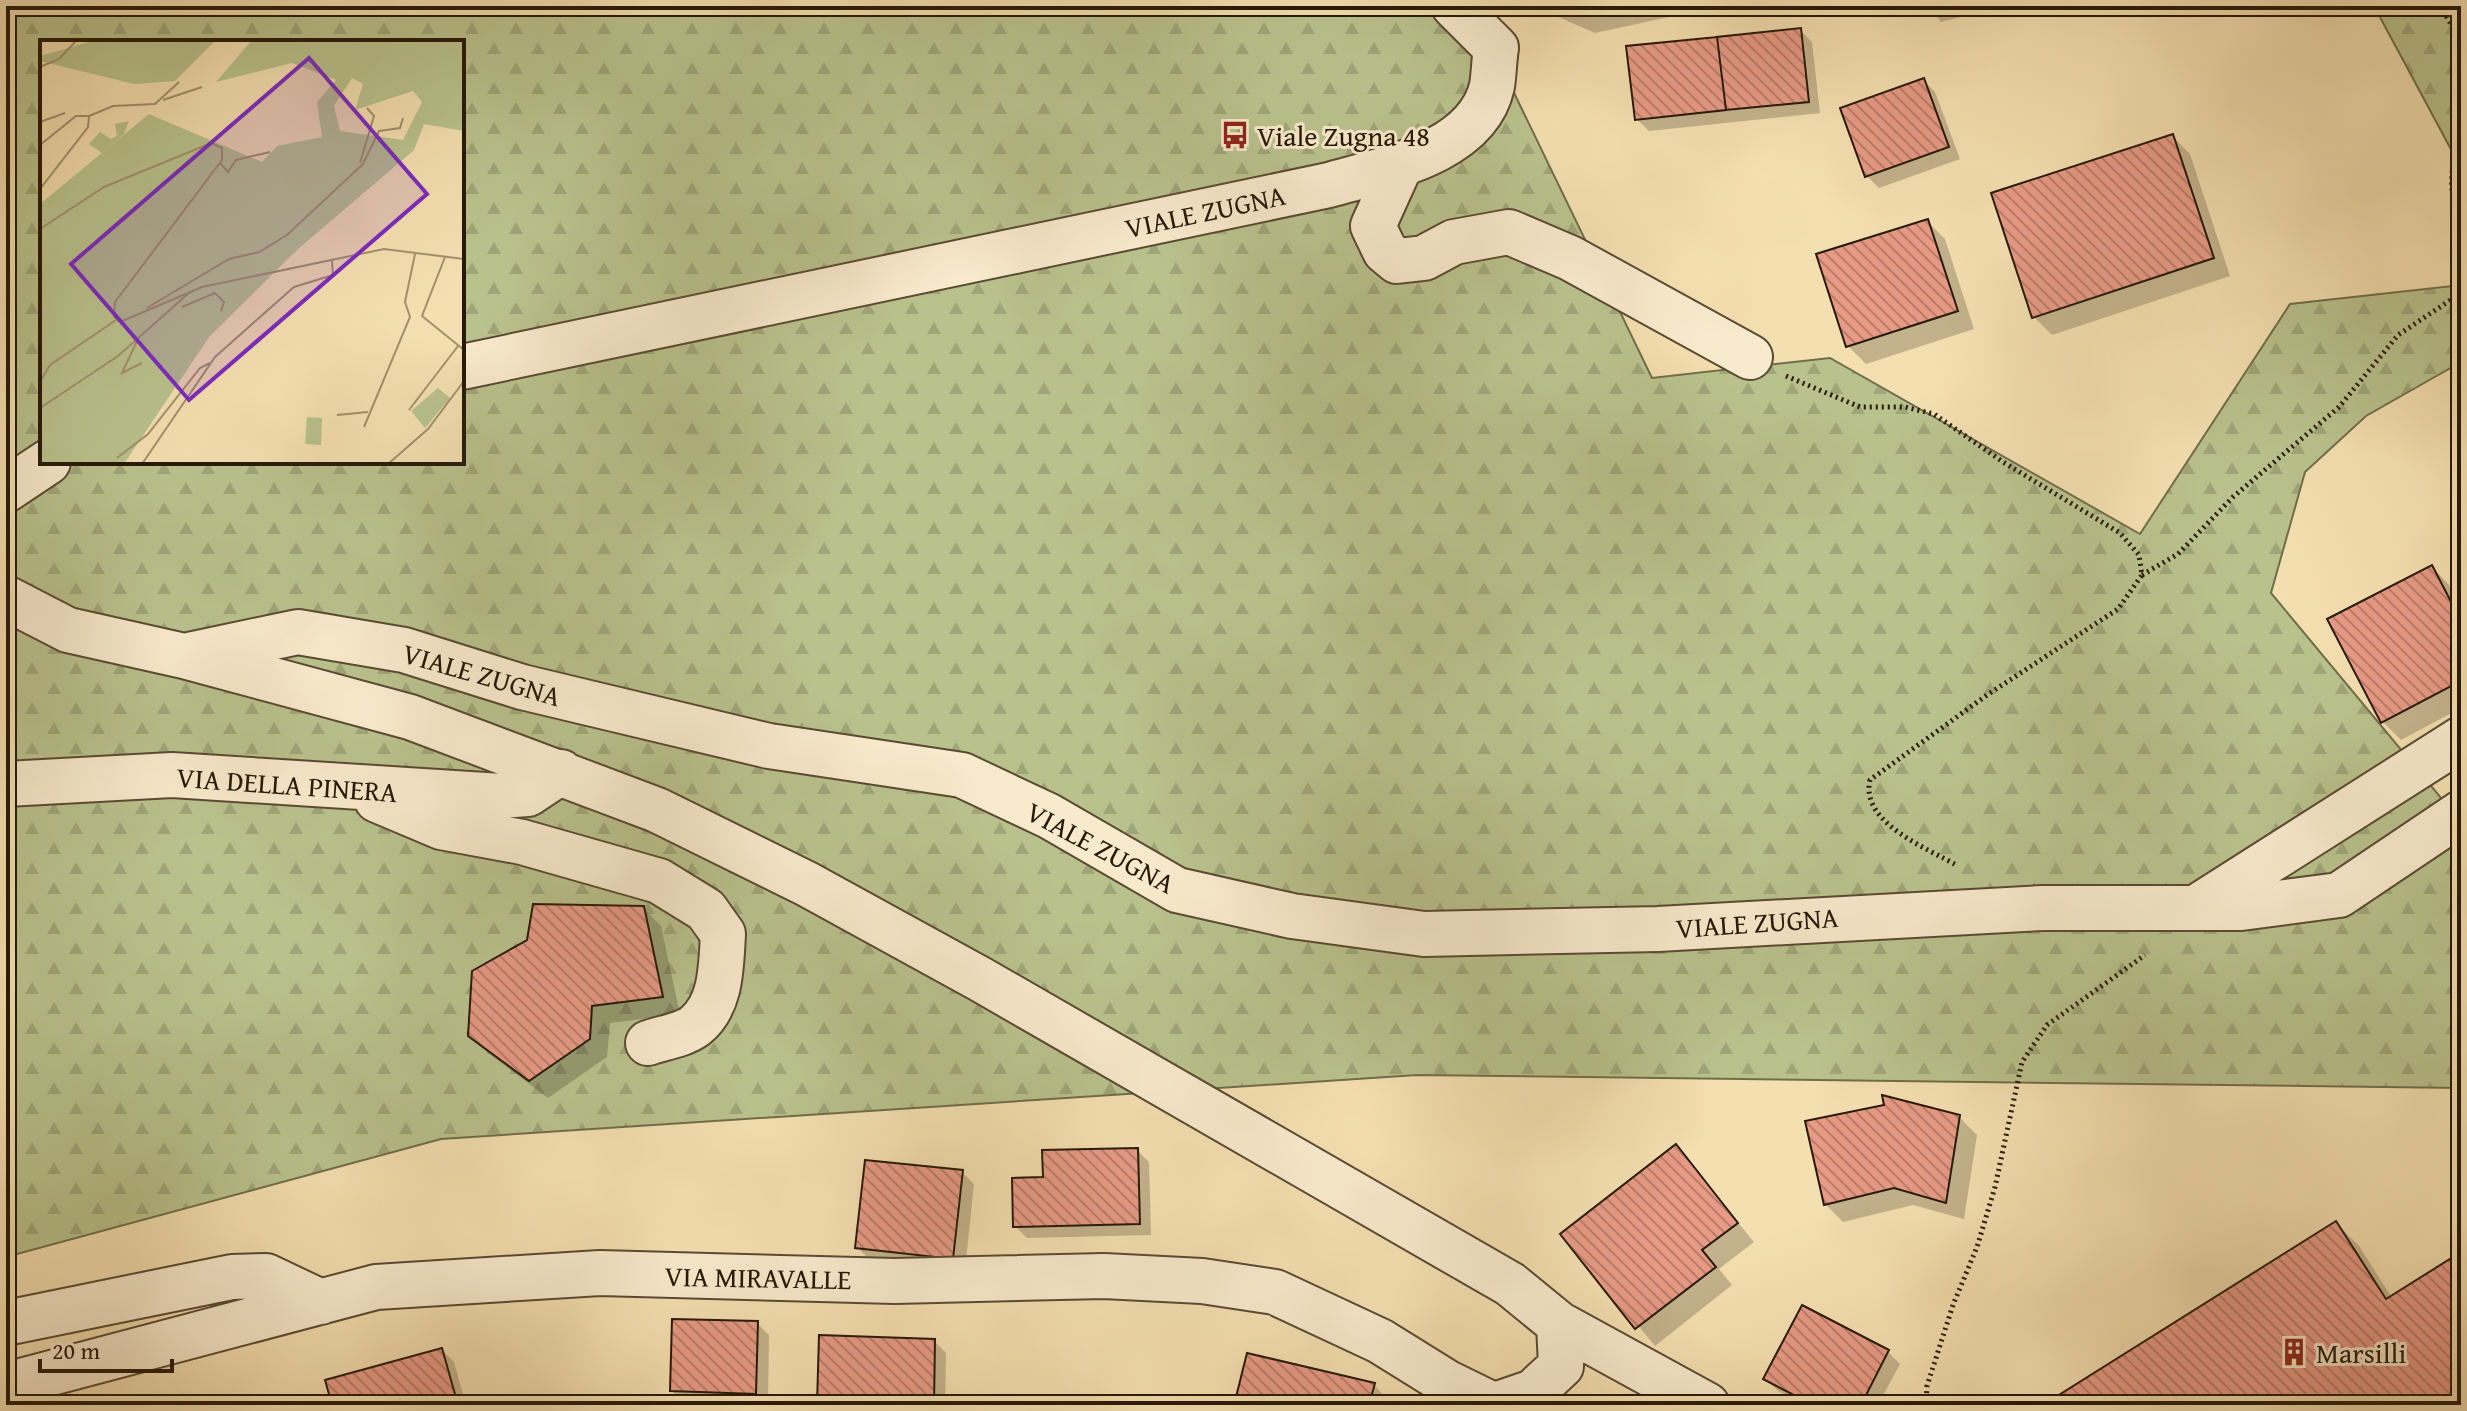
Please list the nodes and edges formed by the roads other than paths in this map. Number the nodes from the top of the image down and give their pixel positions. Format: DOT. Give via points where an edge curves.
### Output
graph roads {
  1 [pos="1454,6"];
  2 [pos="1401,164"];
  3 [pos="1750,357"];
  4 [pos="464,367"];
  5 [pos="45,464"];
  6 [pos="6,490"];
  7 [pos="6,598"];
  8 [pos="184,656"];
  9 [pos="2461,739"];
  10 [pos="561,772"];
  11 [pos="6,784"];
  12 [pos="352,789"];
  13 [pos="2461,813"];
  14 [pos="2195,908"];
  15 [pos="648,1043"];
  16 [pos="321,1302"];
  17 [pos="6,1323"];
  18 [pos="1559,1324"];
  19 [pos="6,1385"];
  20 [pos="1494,1405"];
  21 [pos="1707,1405"];
  1 -- 2 [label="street, VIALE ZUGNA" via="1496,48 1491,88 1469,126 1429,155"];
  2 -- 3 [label="street" via="1373,226 1385,251 1397,261 1424,258 1454,242 1509,232 1570,258"];
  2 -- 4 [label="street, VIALE ZUGNA" via="1313,188"];
  5 -- 6 [label="street"];
  7 -- 8 [label="street, VIALE ZUGNA" via="68,630"];
  8 -- 10 [label="street, VIALE ZUGNA" via="410,717"];
  8 -- 14 [label="street, VIALE ZUGNA" via="298,632 404,650 522,687 769,746 962,775 1049,816 1177,890 1292,916 1424,934 1658,929 2042,908"];
  9 -- 14 [label="street"];
  10 -- 12 [label="street, VIA DELLA PINERA" via="528,794"];
  10 -- 18 [label="street, VIALE ZUGNA" via="657,810 807,884 980,979 1510,1284"];
  11 -- 12 [label="street, VIA DELLA PINERA" via="172,775"];
  12 -- 15 [label="street" via="441,827 522,842 659,881 706,910 723,934 712,1007 694,1027"];
  13 -- 14 [label="street, VIALE ZUGNA" via="2339,895 2241,908"];
  16 -- 17 [label="street" via="266,1276 232,1277"];
  16 -- 19 [label="street, VIA MIRAVALLE"];
  16 -- 20 [label="street, VIA MIRAVALLE" via="376,1287 600,1273 895,1281 1104,1276 1202,1281 1275,1292 1380,1341"];
  18 -- 20 [label="street, VIA MIRAVALLE" via="1561,1366 1533,1392"];
  18 -- 21 [label="street, VIALE ZUGNA"];
}
